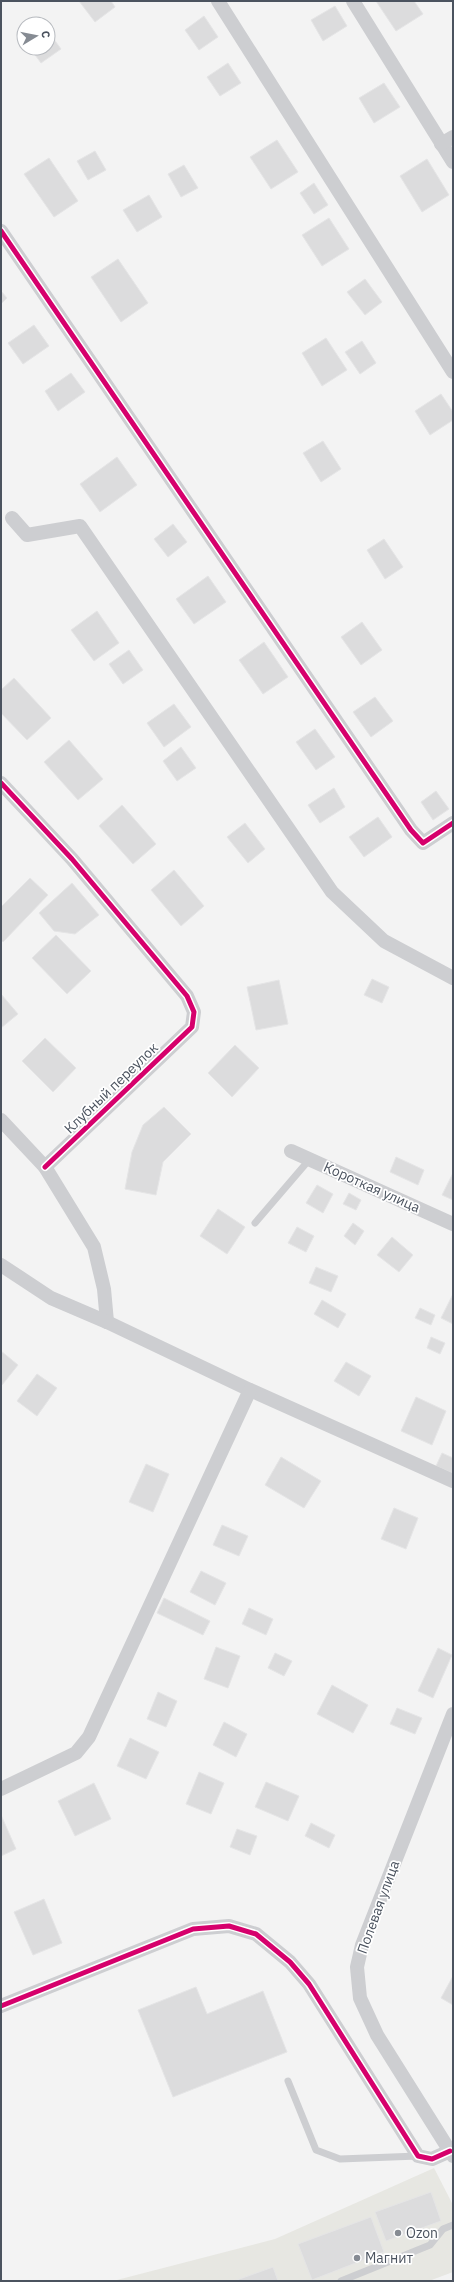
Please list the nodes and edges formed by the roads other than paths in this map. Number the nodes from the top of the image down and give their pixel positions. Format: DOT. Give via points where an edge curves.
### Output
graph roads {
  1 [pos="218,1"];
  2 [pos="353,1"];
  3 [pos="447,140"];
  4 [pos="453,162"];
  5 [pos="1,231"];
  6 [pos="453,372"];
  7 [pos="12,518"];
  8 [pos="1,783"];
  9 [pos="453,823"];
  10 [pos="453,978"];
  11 [pos="1,1120"];
  12 [pos="291,1151"];
  13 [pos="309,1160"];
  14 [pos="45,1167"];
  15 [pos="255,1223"];
  16 [pos="453,1224"];
  17 [pos="1,1265"];
  18 [pos="107,1322"];
  19 [pos="250,1390"];
  20 [pos="453,1481"];
  21 [pos="453,1714"];
  22 [pos="1,1789"];
  23 [pos="1,2006"];
  24 [pos="288,2081"];
  25 [pos="451,2153"];
  26 [pos="418,2156"];
  27 [pos="453,2225"];
  28 [pos="342,2281"];
  1 -- 6 [label="street"];
  2 -- 3 [label="street"];
  3 -- 4 [label="street"];
  5 -- 9 [label="street" via="411,830 423,843"];
  7 -- 10 [label="street" via="27,535 80,526 332,892 384,941"];
  8 -- 14 [label="street, Клубный переулок" via="72,859 187,996 194,1012 192,1027"];
  11 -- 14 [label="street"];
  12 -- 13 [label="street, Короткая улица"];
  13 -- 15 [label="lane"];
  13 -- 16 [label="street, Короткая улица"];
  14 -- 18 [label="street" via="94,1247 104,1289"];
  17 -- 18 [label="street" via="51,1298"];
  18 -- 19 [label="street"];
  19 -- 20 [label="street"];
  19 -- 22 [label="street" via="89,1737 76,1753"];
  21 -- 25 [label="street, Полевая улица" via="362,1945 357,1967 360,1998 377,2035"];
  23 -- 26 [label="street" via="193,1929 229,1926 256,1934 290,1962 309,1984"];
  24 -- 26 [label="lane" via="316,2150 340,2159"];
  25 -- 26 [label="street" via="432,2159"];
  27 -- 28 [label="lane" via="443,2229 430,2246"];
}
